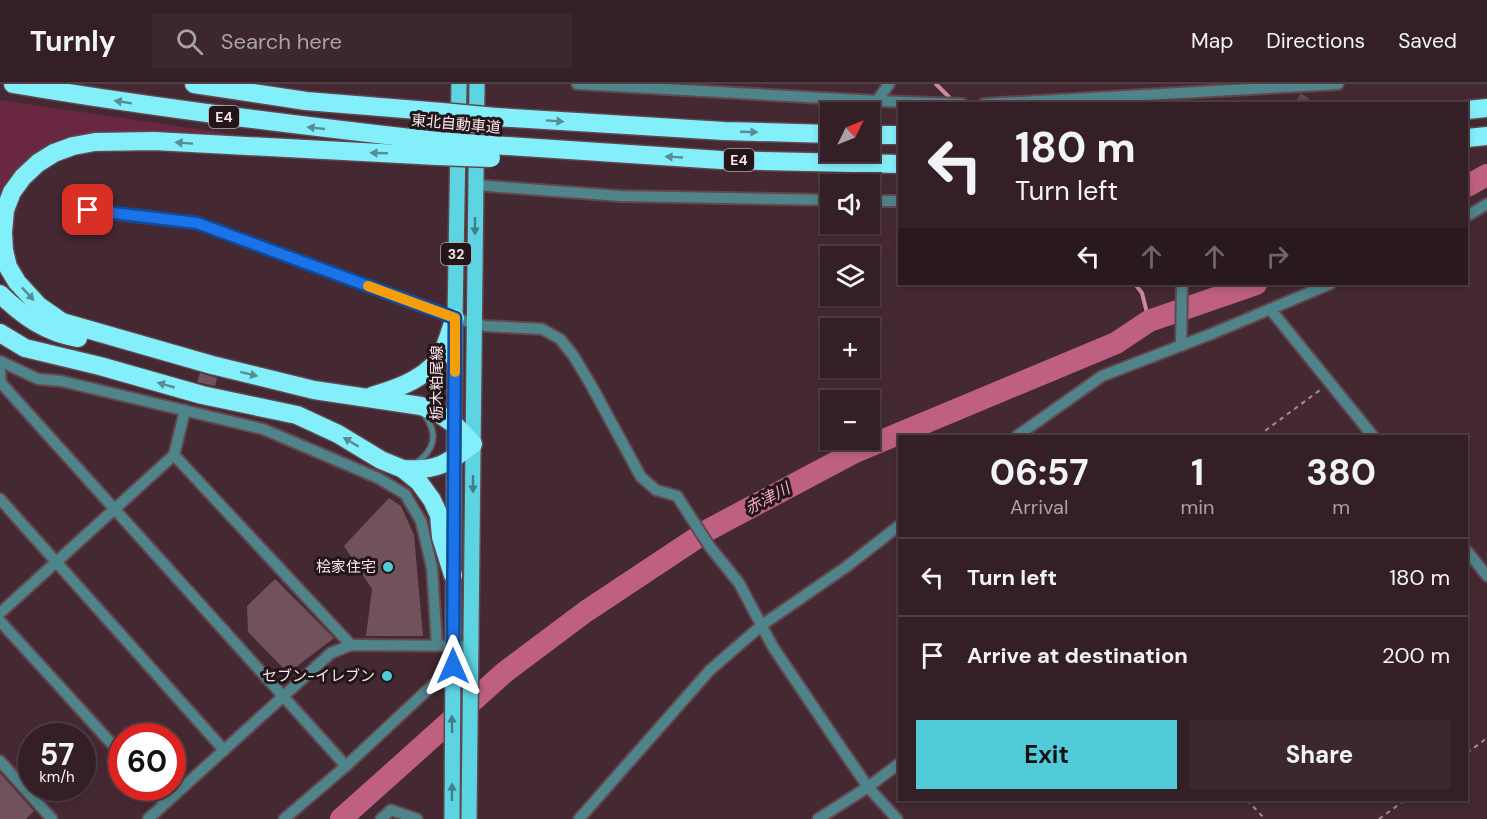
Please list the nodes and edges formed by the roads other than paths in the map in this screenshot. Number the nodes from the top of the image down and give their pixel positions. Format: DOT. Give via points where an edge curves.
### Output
graph roads {
  1 [pos="12,84"];
  2 [pos="194,84"];
  3 [pos="459,84"];
  4 [pos="477,84"];
  5 [pos="577,84"];
  6 [pos="889,84"];
  7 [pos="1338,84"];
  8 [pos="1314,85"];
  9 [pos="1305,96"];
  10 [pos="877,101"];
  11 [pos="905,102"];
  12 [pos="1019,102"];
  13 [pos="820,134"];
  14 [pos="880,135"];
  15 [pos="898,135"];
  16 [pos="1487,136"];
  17 [pos="1468,138"];
  18 [pos="437,148"];
  19 [pos="898,164"];
  20 [pos="475,185"];
  21 [pos="820,200"];
  22 [pos="880,201"];
  23 [pos="898,201"];
  24 [pos="1487,204"];
  25 [pos="88,210"];
  26 [pos="1468,215"];
  27 [pos="1182,285"];
  28 [pos="1328,285"];
  29 [pos="0,294"];
  30 [pos="0,309"];
  31 [pos="1270,309"];
  32 [pos="455,318"];
  33 [pos="475,323"];
  34 [pos="0,333"];
  35 [pos="111,337"];
  36 [pos="1181,346"];
  37 [pos="0,361"];
  38 [pos="100,366"];
  39 [pos="0,371"];
  40 [pos="364,398"];
  41 [pos="407,404"];
  42 [pos="184,410"];
  43 [pos="455,425"];
  44 [pos="1018,435"];
  45 [pos="1372,435"];
  46 [pos="473,444"];
  47 [pos="174,455"];
  48 [pos="454,458"];
  49 [pos="403,469"];
  50 [pos="0,499"];
  51 [pos="114,509"];
  52 [pos="898,527"];
  53 [pos="1468,552"];
  54 [pos="57,562"];
  55 [pos="453,575"];
  56 [pos="1487,576"];
  57 [pos="0,613"];
  58 [pos="0,621"];
  59 [pos="762,625"];
  60 [pos="351,645"];
  61 [pos="445,646"];
  62 [pos="473,646"];
  63 [pos="453,666"];
  64 [pos="284,695"];
  65 [pos="108,740"];
  66 [pos="225,750"];
  67 [pos="0,761"];
  68 [pos="898,764"];
  69 [pos="346,766"];
  70 [pos="868,787"];
  71 [pos="165,803"];
  72 [pos="52,819"];
  73 [pos="148,819"];
  74 [pos="284,819"];
  75 [pos="381,819"];
  76 [pos="417,819"];
  77 [pos="452,819"];
  78 [pos="470,819"];
  79 [pos="579,819"];
  80 [pos="818,819"];
  81 [pos="897,819"];
  18 -- 1 [label="highway, 東北自動車道 / E4, one-way"];
  2 -- 13 [label="highway, 東北自動車道 / E4, one-way, bridge" via="306,100 496,117"];
  3 -- 32 [label="main road, 栃木粕尾線 / 32"];
  4 -- 20 [label="main road, 32"];
  5 -- 10 [label="street"];
  6 -- 10 [label="street"];
  7 -- 8 [label="street"];
  8 -- 9 [label="street"];
  8 -- 12 [label="street"];
  10 -- 11 [label="street"];
  14 -- 15 [label="highway"];
  16 -- 17 [label="highway"];
  19 -- 18 [label="highway, 東北自動車道 / E4, one-way, bridge"];
  18 -- 35 [label="highway, one-way" via="124,140 73,146 54,153 30,170 12,192 3,232 8,267 22,288 51,315"];
  20 -- 21 [label="street" via="620,196"];
  20 -- 33 [label="main road, 32, one-way"];
  22 -- 23 [label="street"];
  24 -- 26 [label="street"];
  25 -- 32 [label="street" via="197,223"];
  27 -- 36 [label="street"];
  28 -- 31 [label="street"];
  29 -- 35 [label="highway" via="31,320 58,334"];
  30 -- 38 [label="highway" via="33,337"];
  31 -- 36 [label="street"];
  31 -- 45 [label="street"];
  32 -- 33 [label="street"];
  32 -- 40 [label="highway" via="443,351 420,377 397,389"];
  32 -- 43 [label="main road, 栃木粕尾線 / 32"];
  33 -- 46 [label="main road, 32"];
  33 -- 59 [label="street" via="542,330 560,339 573,354 641,477 656,490 677,496 739,583"];
  34 -- 38 [label="highway" via="26,348"];
  35 -- 40 [label="highway, one-way" via="314,390"];
  36 -- 44 [label="street" via="1102,376"];
  37 -- 42 [label="street" via="38,379"];
  49 -- 38 [label="highway, one-way" via="297,415"];
  39 -- 51 [label="street" via="1,383"];
  40 -- 41 [label="highway"];
  41 -- 43 [label="highway" via="438,413"];
  41 -- 49 [label="lane" via="425,415 434,438 424,458"];
  42 -- 47 [label="street"];
  42 -- 61 [label="street" via="263,429 378,478 405,494 421,521"];
  43 -- 46 [label="highway"];
  43 -- 48 [label="main road, 栃木粕尾線 / 32"];
  46 -- 48 [label="highway"];
  46 -- 62 [label="main road, 32, one-way"];
  47 -- 51 [label="street"];
  47 -- 60 [label="street"];
  48 -- 49 [label="highway" via="422,470"];
  48 -- 55 [label="main road, 栃木粕尾線 / 32"];
  49 -- 55 [label="highway" via="432,500"];
  50 -- 54 [label="street"];
  51 -- 54 [label="street"];
  51 -- 64 [label="street"];
  52 -- 59 [label="street"];
  53 -- 56 [label="street"];
  54 -- 57 [label="street"];
  54 -- 66 [label="street"];
  55 -- 61 [label="main road, 栃木粕尾線 / 32"];
  58 -- 65 [label="street"];
  59 -- 70 [label="street"];
  59 -- 79 [label="street" via="711,670"];
  60 -- 61 [label="street"];
  60 -- 64 [label="street" via="331,653"];
  61 -- 62 [label="street"];
  61 -- 63 [label="main road, 栃木粕尾線 / 32"];
  62 -- 78 [label="main road, 32"];
  63 -- 69 [label="street"];
  77 -- 63 [label="main road, 栃木粕尾線 / 32, one-way"];
  64 -- 66 [label="street"];
  64 -- 69 [label="street"];
  66 -- 71 [label="street"];
  67 -- 72 [label="street"];
  68 -- 70 [label="street"];
  69 -- 74 [label="street"];
  70 -- 80 [label="street"];
  70 -- 81 [label="street"];
  71 -- 73 [label="street"];
  75 -- 76 [label="street" via="392,810"];
}
